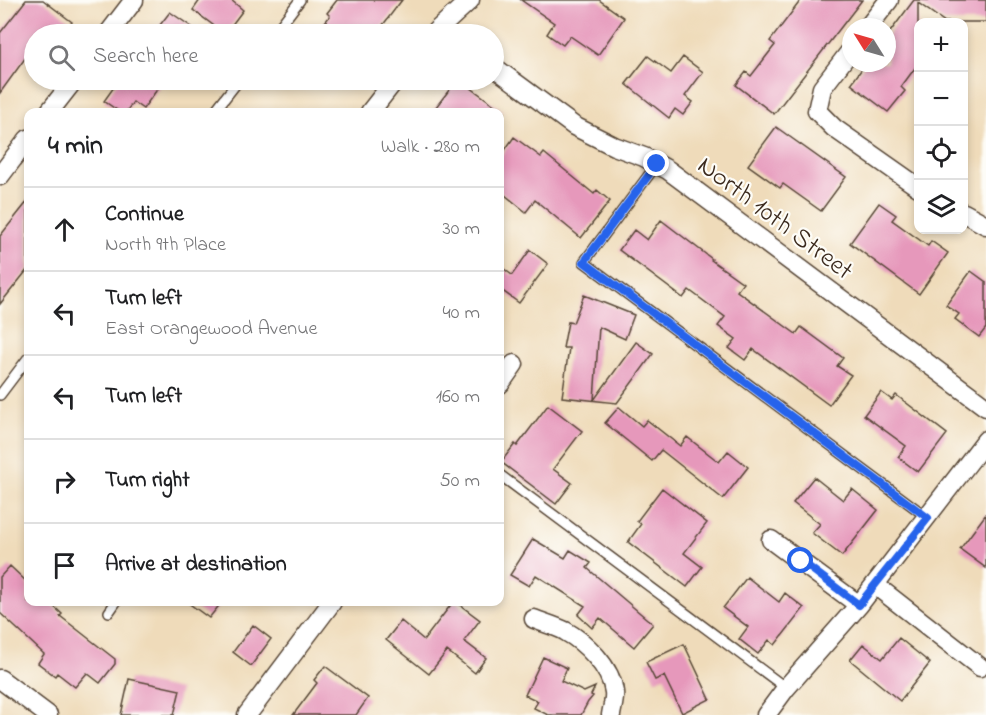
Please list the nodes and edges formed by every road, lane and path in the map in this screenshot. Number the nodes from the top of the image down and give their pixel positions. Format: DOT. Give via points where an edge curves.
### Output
graph roads {
  1 [pos="134,0"];
  2 [pos="300,0"];
  3 [pos="470,0"];
  4 [pos="889,0"];
  5 [pos="875,18"];
  6 [pos="116,24"];
  7 [pos="282,24"];
  8 [pos="449,24"];
  9 [pos="842,62"];
  10 [pos="504,74"];
  11 [pos="66,90"];
  12 [pos="231,90"];
  13 [pos="387,90"];
  14 [pos="52,108"];
  15 [pos="217,108"];
  16 [pos="373,108"];
  17 [pos="24,144"];
  18 [pos="657,164"];
  19 [pos="0,176"];
  20 [pos="914,184"];
  21 [pos="968,214"];
  22 [pos="985,219"];
  23 [pos="24,363"];
  24 [pos="0,395"];
  25 [pos="986,406"];
  26 [pos="986,440"];
  27 [pos="504,479"];
  28 [pos="928,518"];
  29 [pos="771,540"];
  30 [pos="875,585"];
  31 [pos="859,605"];
  32 [pos="113,606"];
  33 [pos="329,606"];
  34 [pos="109,612"];
  35 [pos="534,619"];
  36 [pos="980,667"];
  37 [pos="0,679"];
  38 [pos="786,688"];
  39 [pos="48,715"];
  40 [pos="247,715"];
  41 [pos="611,715"];
  42 [pos="766,715"];
  1 -- 6 [label="street"];
  2 -- 7 [label="lane"];
  3 -- 8 [label="street"];
  4 -- 5 [label="street"];
  9 -- 20 [label="street" via="822,88 818,111 834,128"];
  10 -- 18 [label="street, North 10th Street" via="574,126"];
  11 -- 14 [label="street"];
  12 -- 15 [label="lane"];
  13 -- 16 [label="street"];
  17 -- 19 [label="street"];
  18 -- 25 [label="street, North 10th Street"];
  18 -- 28 [label="lane" via="584,262"];
  21 -- 22 [label="street"];
  23 -- 24 [label="lane"];
  26 -- 28 [label="street"];
  27 -- 38 [label="lane"];
  28 -- 30 [label="street"];
  29 -- 31 [label="street"];
  30 -- 31 [label="street"];
  30 -- 36 [label="street"];
  31 -- 38 [label="street"];
  32 -- 34 [label="lane"];
  33 -- 40 [label="street"];
  35 -- 41 [label="street" via="564,631 599,659 614,692"];
  37 -- 39 [label="street"];
  38 -- 42 [label="street"];
}
